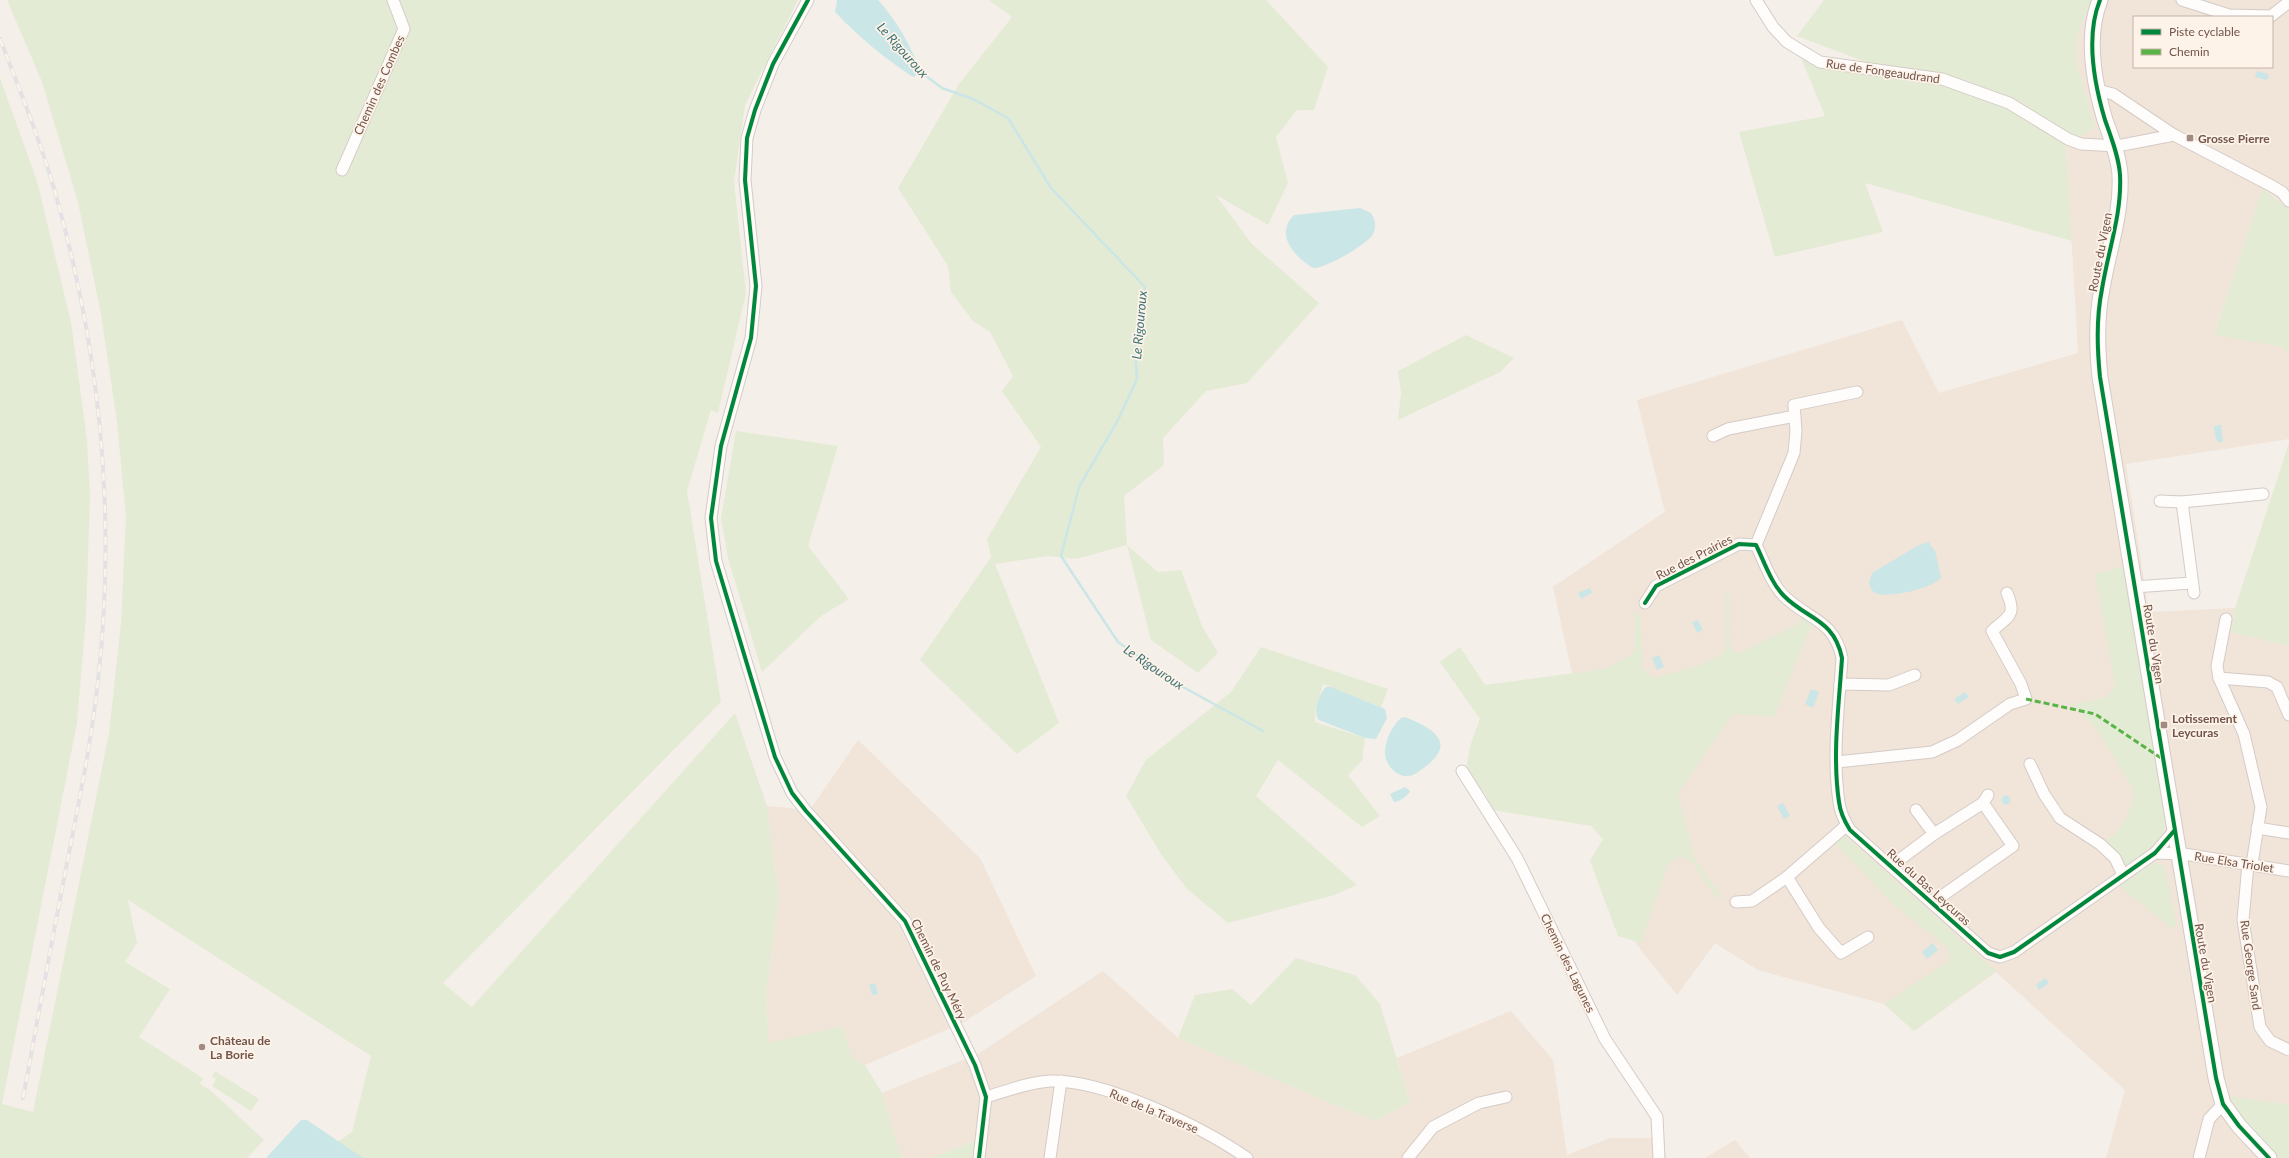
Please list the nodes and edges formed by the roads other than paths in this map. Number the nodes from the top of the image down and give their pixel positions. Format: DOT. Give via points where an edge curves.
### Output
graph roads {
  1 [pos="392,0"];
  2 [pos="808,0"];
  3 [pos="1756,0"];
  4 [pos="2100,0"];
  5 [pos="2182,0"];
  6 [pos="2289,2"];
  7 [pos="2098,90"];
  8 [pos="2174,135"];
  9 [pos="2113,146"];
  10 [pos="342,170"];
  11 [pos="2289,201"];
  12 [pos="1856,392"];
  13 [pos="1795,416"];
  14 [pos="1713,436"];
  15 [pos="2263,494"];
  16 [pos="2160,501"];
  17 [pos="2182,502"];
  18 [pos="1756,545"];
  19 [pos="2134,587"];
  20 [pos="2007,593"];
  21 [pos="1645,603"];
  22 [pos="2226,619"];
  23 [pos="1915,675"];
  24 [pos="2219,678"];
  25 [pos="1840,684"];
  26 [pos="2289,715"];
  27 [pos="1837,762"];
  28 [pos="2030,764"];
  29 [pos="1462,772"];
  30 [pos="1916,810"];
  31 [pos="1847,826"];
  32 [pos="2257,828"];
  33 [pos="2174,831"];
  34 [pos="2289,833"];
  35 [pos="1934,834"];
  36 [pos="2155,853"];
  37 [pos="2178,855"];
  38 [pos="2250,864"];
  39 [pos="1891,866"];
  40 [pos="2289,871"];
  41 [pos="2123,875"];
  42 [pos="1787,877"];
  43 [pos="1736,902"];
  44 [pos="1932,903"];
  45 [pos="1868,937"];
  46 [pos="2289,1050"];
  47 [pos="1061,1081"];
  48 [pos="986,1097"];
  49 [pos="1506,1097"];
  50 [pos="2223,1104"];
  51 [pos="979,1158"];
  52 [pos="1050,1158"];
  53 [pos="1248,1158"];
  54 [pos="1408,1158"];
  55 [pos="1659,1158"];
  56 [pos="2199,1158"];
  57 [pos="2269,1158"];
  1 -- 10 [label="street, Chemin des Combes" via="404,29"];
  2 -- 48 [label="street, Chemin de Puy Méry" via="773,64 747,138 745,180 756,294 751,338 721,446 711,518 716,561 774,757 792,793 905,921 975,1065"];
  3 -- 9 [label="street, Rue de Fongeaudrand" via="1773,27 1787,42 1820,62 1942,78 2009,103 2068,139 2081,144"];
  4 -- 7 [label="street, Route du Vigen" via="2092,36"];
  5 -- 6 [label="street" via="2229,15 2271,16"];
  7 -- 8 [label="street" via="2112,94"];
  7 -- 9 [label="street, Route du Vigen"];
  8 -- 9 [label="street, Rue de Fongeaudrand"];
  8 -- 11 [label="street" via="2270,185 2282,192"];
  9 -- 19 [label="street, Route du Vigen" via="2120,174 2120,202 2101,291 2098,356"];
  12 -- 13 [label="street" via="1794,405"];
  13 -- 14 [label="street" via="1728,429"];
  13 -- 18 [label="street" via="1794,453"];
  15 -- 17 [label="street"];
  16 -- 17 [label="street"];
  17 -- 19 [label="street" via="2193,588"];
  18 -- 21 [label="street, Rue des Prairies" via="1739,544 1656,586"];
  18 -- 25 [label="street, Rue du Bas Leycuras" via="1769,573 1784,596 1802,611 1818,619 1839,646 1842,658"];
  19 -- 33 [label="street, Route du Vigen"];
  20 -- 27 [label="street" via="2013,606 2011,613 1992,631 2021,684 2026,699 2010,704 1958,740 1932,752"];
  22 -- 24 [label="street" via="2217,666"];
  23 -- 25 [label="street" via="1889,686"];
  24 -- 26 [label="street" via="2268,682 2277,687"];
  24 -- 32 [label="street, Rue George Sand" via="2244,734 2261,807"];
  25 -- 27 [label="street, Rue du Bas Leycuras"];
  27 -- 31 [label="street, Rue du Bas Leycuras" via="1839,803"];
  28 -- 41 [label="street" via="2044,794 2060,818 2100,844 2115,858"];
  29 -- 55 [label="street, Chemin des Lagunes" via="1517,858 1605,1039 1658,1117"];
  30 -- 35 [label="street"];
  31 -- 39 [label="street, Rue du Bas Leycuras"];
  31 -- 42 [label="street"];
  32 -- 34 [label="street"];
  32 -- 38 [label="street, Rue George Sand"];
  33 -- 36 [label="street, Rue du Bas Leycuras"];
  33 -- 37 [label="street, Route du Vigen"];
  35 -- 39 [label="street"];
  35 -- 44 [label="street" via="1985,799 2013,846"];
  36 -- 37 [label="street"];
  36 -- 41 [label="street, Rue du Bas Leycuras"];
  37 -- 38 [label="street, Rue Elsa Triolet"];
  37 -- 50 [label="street, Route du Vigen" via="2216,1078"];
  38 -- 40 [label="street, Rue Elsa Triolet"];
  38 -- 46 [label="street, Rue George Sand" via="2243,920 2260,1027 2270,1041"];
  39 -- 44 [label="street, Rue du Bas Leycuras"];
  41 -- 44 [label="street, Rue du Bas Leycuras" via="2014,952 2000,957 1988,953"];
  42 -- 43 [label="street" via="1752,901"];
  42 -- 45 [label="street" via="1818,928 1841,953"];
  47 -- 48 [label="street, Rue de la Traverse" via="1037,1082"];
  47 -- 52 [label="street"];
  47 -- 53 [label="street, Rue de la Traverse" via="1107,1090 1131,1099 1192,1127"];
  48 -- 51 [label="street, Chemin de Puy Méry"];
  49 -- 54 [label="street" via="1479,1103 1432,1127"];
  50 -- 56 [label="street" via="2209,1119"];
  50 -- 57 [label="street, Route du Vigen" via="2239,1126"];
}
